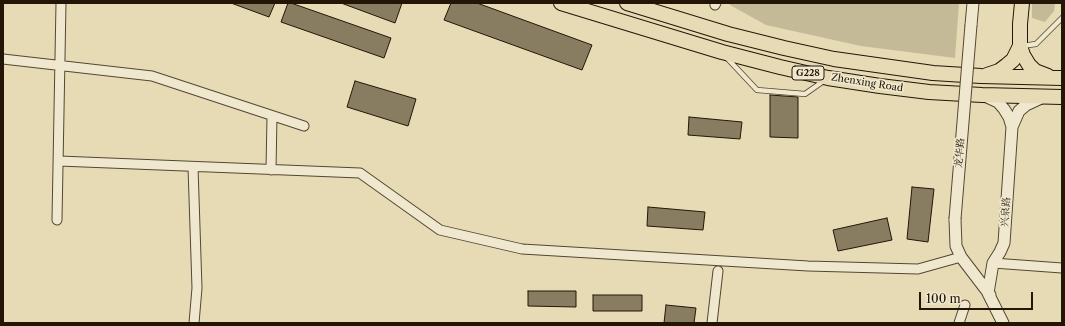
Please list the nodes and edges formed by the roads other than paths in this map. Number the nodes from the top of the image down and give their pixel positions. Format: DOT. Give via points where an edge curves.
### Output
graph roads {
  1 [pos="61,3"];
  2 [pos="561,3"];
  3 [pos="627,3"];
  4 [pos="973,3"];
  5 [pos="1022,3"];
  6 [pos="1062,18"];
  7 [pos="1020,46"];
  8 [pos="722,52"];
  9 [pos="3,59"];
  10 [pos="61,66"];
  11 [pos="981,76"];
  12 [pos="828,78"];
  13 [pos="1058,78"];
  14 [pos="982,95"];
  15 [pos="1062,97"];
  16 [pos="1044,98"];
  17 [pos="272,116"];
  18 [pos="304,126"];
  19 [pos="1012,127"];
  20 [pos="58,161"];
  21 [pos="193,167"];
  22 [pos="271,170"];
  23 [pos="57,220"];
  24 [pos="961,258"];
  25 [pos="993,263"];
  26 [pos="1062,268"];
  27 [pos="718,271"];
  28 [pos="988,293"];
  29 [pos="965,305"];
  30 [pos="194,323"];
  31 [pos="712,323"];
  32 [pos="959,323"];
  33 [pos="1002,323"];
  34 [pos="1011,323"];
  1 -- 10 [label="street"];
  2 -- 8 [label="highway, Zhenxing Road / G228"];
  3 -- 11 [label="highway, Zhenxing Road / G228" via="728,34 834,59 926,72"];
  4 -- 24 [label="street, 龙华路, bridge" via="955,219 956,246"];
  5 -- 7 [label="highway"];
  6 -- 7 [label="lane" via="1036,44"];
  7 -- 11 [label="highway" via="1007,66"];
  7 -- 13 [label="highway" via="1029,65 1035,71"];
  8 -- 12 [label="highway, Zhenxing Road / G228"];
  8 -- 12 [label="lane" via="757,90 806,94"];
  9 -- 10 [label="street"];
  10 -- 17 [label="street" via="152,76"];
  10 -- 20 [label="street"];
  11 -- 13 [label="highway, Zhenxing Road / G228"];
  12 -- 14 [label="highway, Zhenxing Road / G228" via="930,92"];
  14 -- 16 [label="highway, Zhenxing Road / G228"];
  14 -- 19 [label="street" via="998,102 1009,117"];
  15 -- 16 [label="highway, Zhenxing Road / G228"];
  16 -- 19 [label="street" via="1026,104 1019,111"];
  17 -- 18 [label="street"];
  17 -- 22 [label="street"];
  19 -- 25 [label="street, 兴泉路" via="1004,243"];
  20 -- 21 [label="street"];
  20 -- 23 [label="street"];
  21 -- 22 [label="street"];
  21 -- 30 [label="street" via="197,288"];
  22 -- 24 [label="street" via="360,173 440,230 522,249 808,266 918,269"];
  24 -- 28 [label="street, 龙华路"];
  25 -- 26 [label="street"];
  25 -- 28 [label="street, 兴泉路"];
  27 -- 31 [label="street"];
  28 -- 33 [label="street"];
  28 -- 34 [label="street" via="1007,314"];
  29 -- 32 [label="street"];
}
